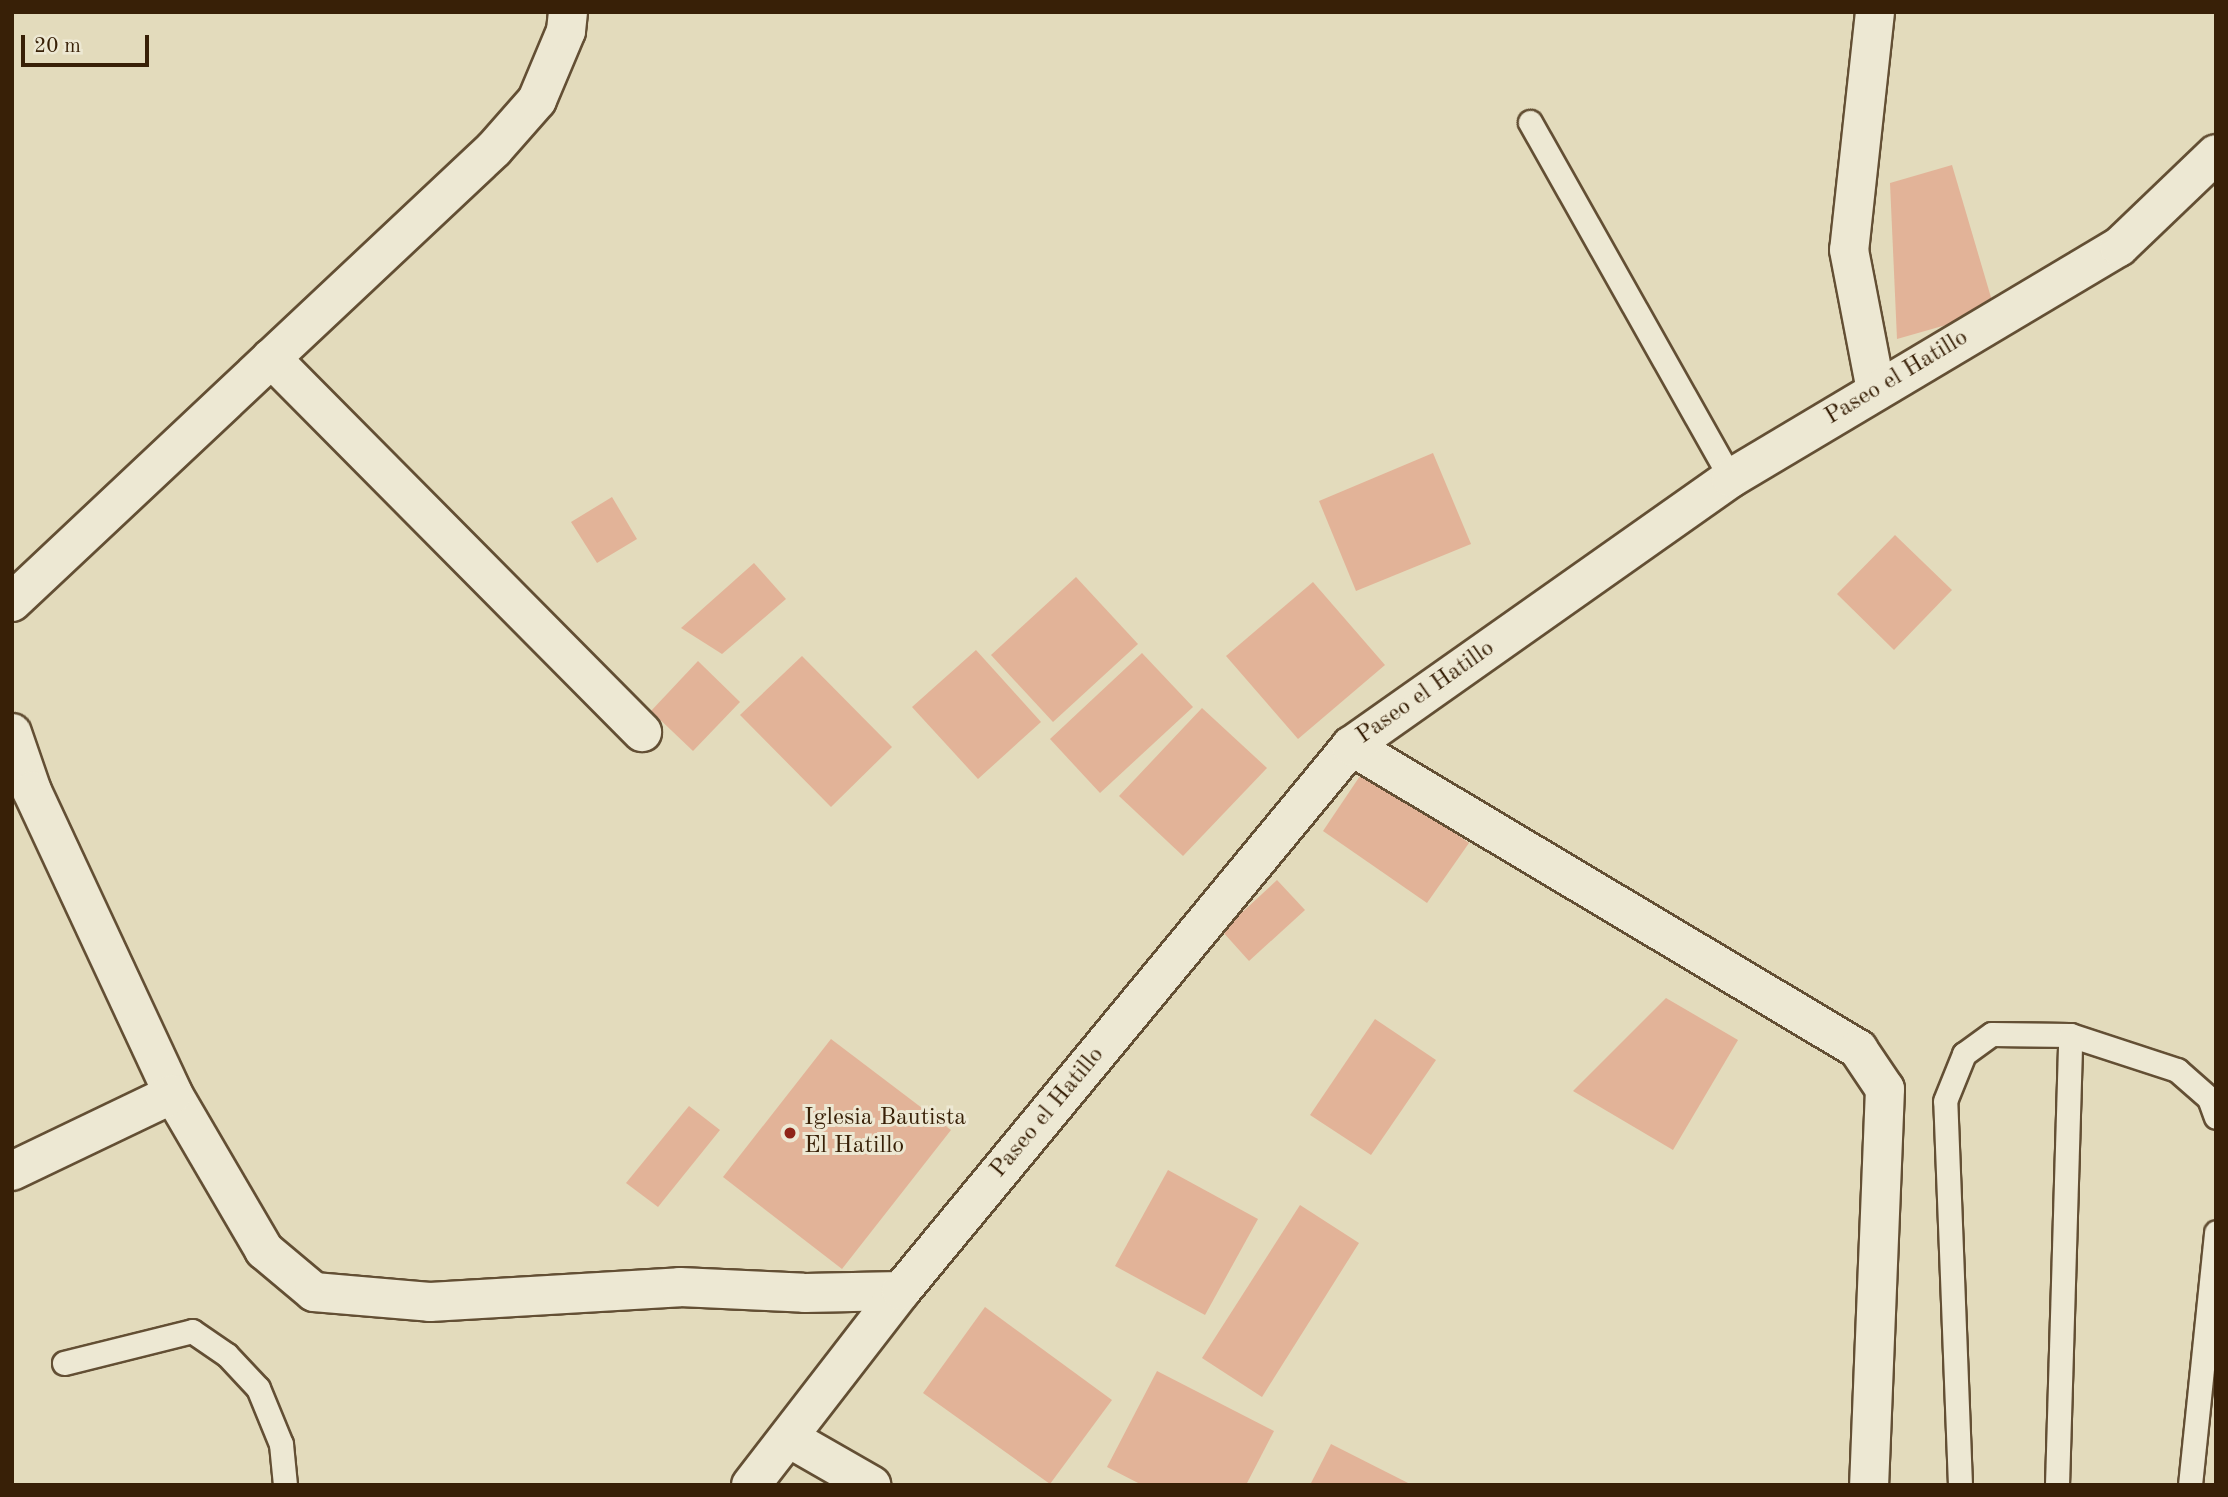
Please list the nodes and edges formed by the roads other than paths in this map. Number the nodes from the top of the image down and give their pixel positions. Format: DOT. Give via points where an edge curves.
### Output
graph roads {
  1 [pos="568,12"];
  2 [pos="1875,12"];
  3 [pos="1530,122"];
  4 [pos="2216,154"];
  5 [pos="271,358"];
  6 [pos="1876,390"];
  7 [pos="1731,478"];
  8 [pos="12,602"];
  9 [pos="642,732"];
  10 [pos="12,733"];
  11 [pos="1351,746"];
  12 [pos="2070,1034"];
  13 [pos="173,1094"];
  14 [pos="2216,1117"];
  15 [pos="12,1171"];
  16 [pos="2216,1231"];
  17 [pos="901,1291"];
  18 [pos="64,1363"];
  19 [pos="789,1438"];
  20 [pos="285,1485"];
  21 [pos="751,1485"];
  22 [pos="871,1485"];
  23 [pos="1870,1485"];
  24 [pos="1960,1485"];
  25 [pos="2057,1485"];
  26 [pos="2190,1485"];
  1 -- 5 [label="street" via="566,31 537,100 494,149"];
  2 -- 6 [label="street" via="1849,250"];
  3 -- 7 [label="lane"];
  4 -- 6 [label="street, Paseo el Hatillo" via="2119,247"];
  5 -- 8 [label="street"];
  5 -- 9 [label="street"];
  6 -- 7 [label="street, Paseo el Hatillo"];
  7 -- 11 [label="street, Paseo el Hatillo"];
  10 -- 13 [label="street" via="32,790"];
  11 -- 17 [label="street, Paseo el Hatillo"];
  11 -- 23 [label="street" via="1858,1049 1885,1089"];
  12 -- 14 [label="lane" via="2177,1070 2209,1098"];
  12 -- 24 [label="lane" via="1992,1034 1964,1054 1945,1101"];
  12 -- 25 [label="lane"];
  13 -- 15 [label="street"];
  13 -- 17 [label="street" via="264,1250 314,1292 430,1302 680,1287 805,1293"];
  16 -- 26 [label="lane"];
  17 -- 19 [label="street, Paseo el Hatillo"];
  18 -- 20 [label="lane" via="192,1331 227,1355 258,1388 281,1444"];
  19 -- 21 [label="street, Paseo el Hatillo"];
  19 -- 22 [label="street"];
}
